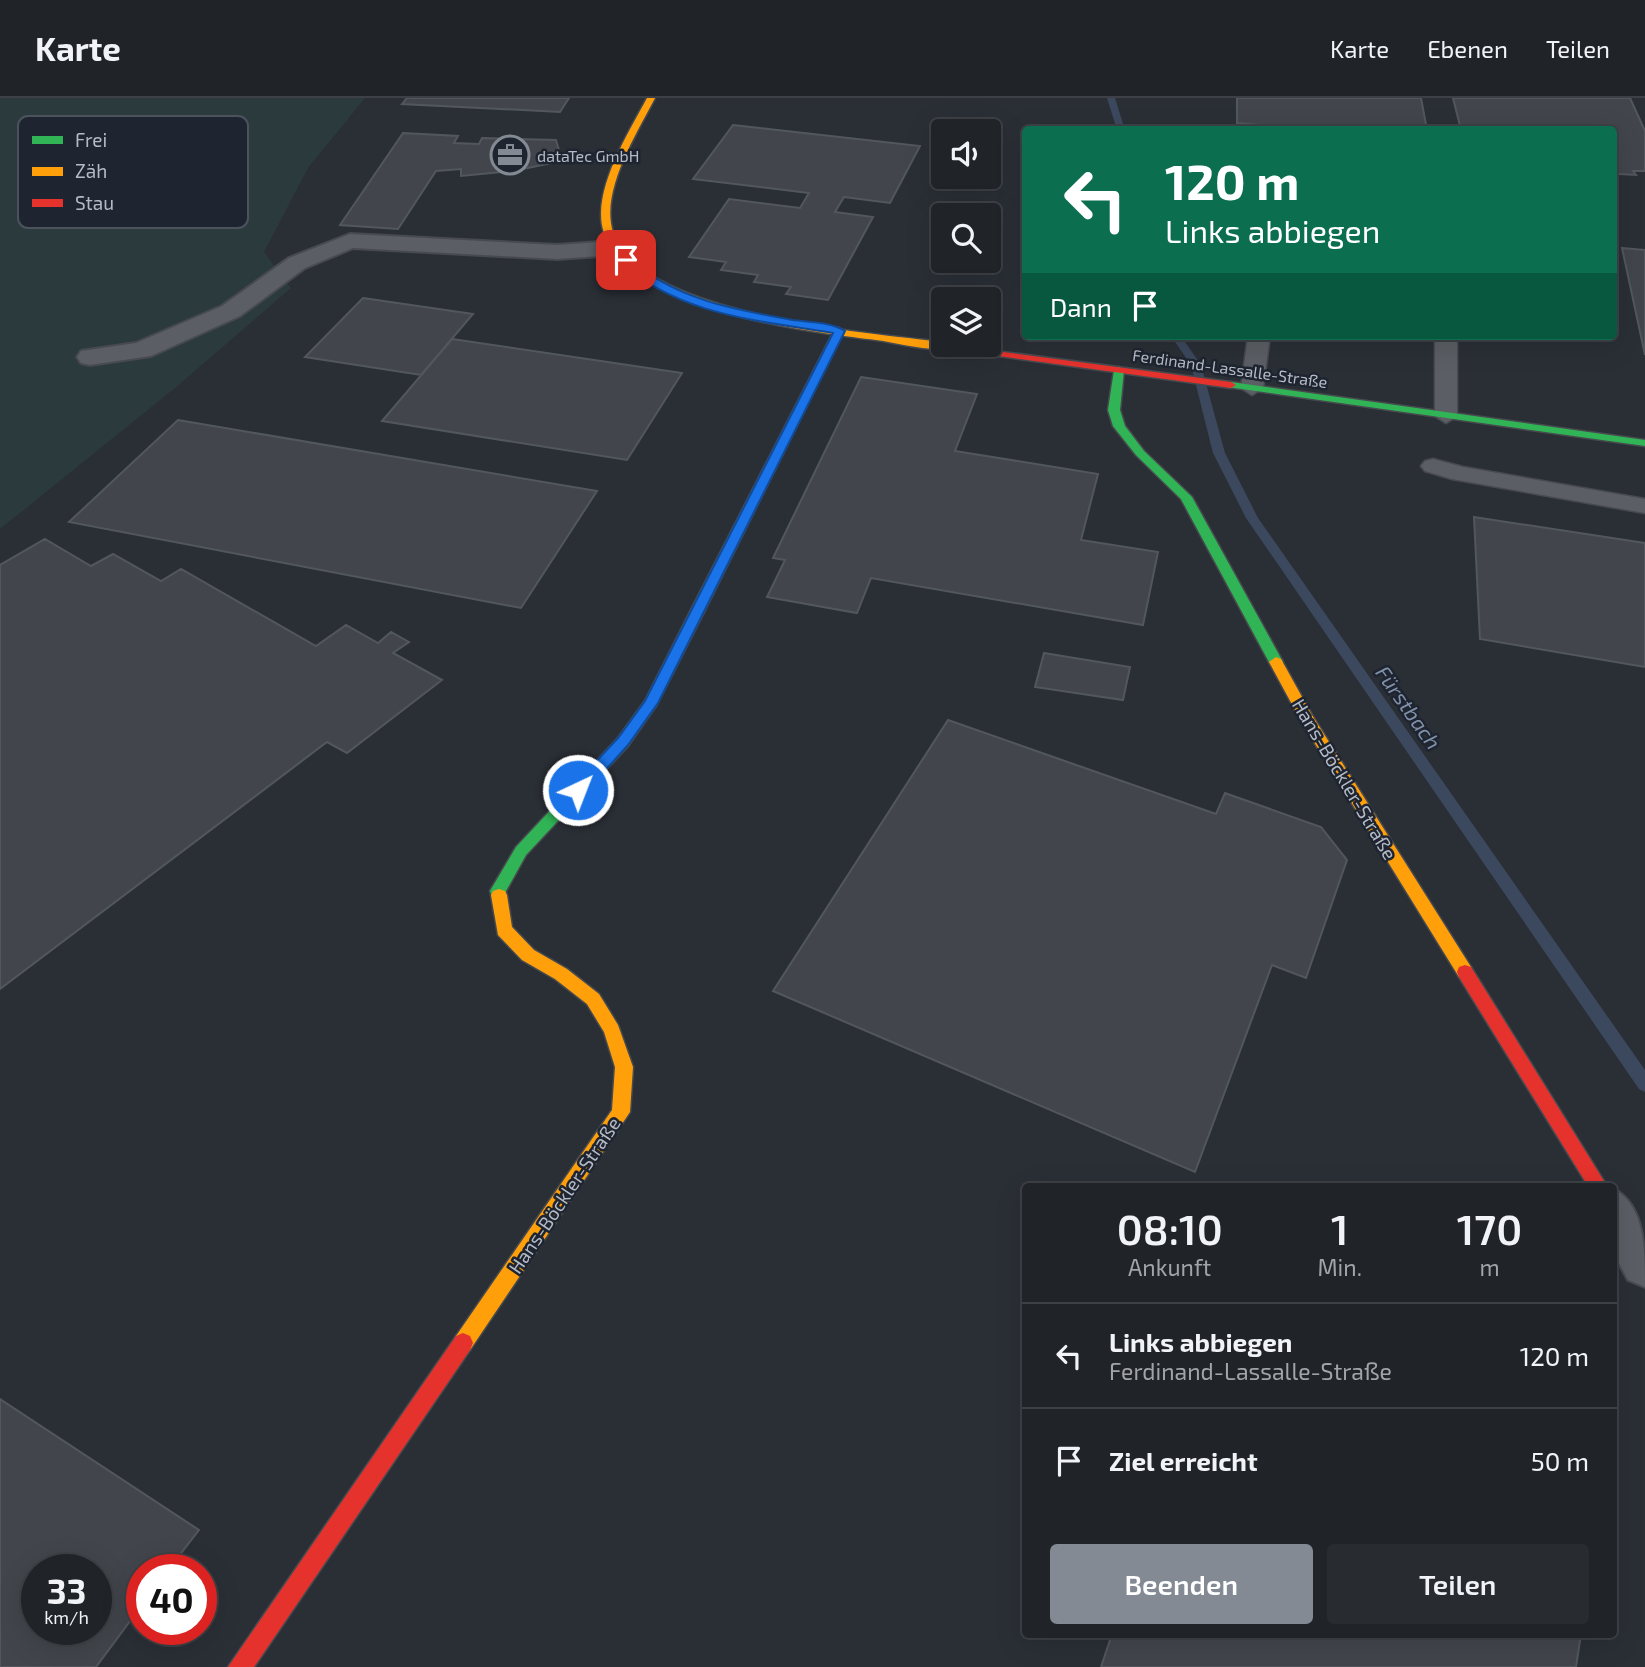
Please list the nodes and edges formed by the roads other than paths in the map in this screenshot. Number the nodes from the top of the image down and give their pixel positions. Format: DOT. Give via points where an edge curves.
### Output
graph roads {
  1 [pos="651,98"];
  2 [pos="614,248"];
  3 [pos="839,331"];
  4 [pos="1258,340"];
  5 [pos="1446,340"];
  6 [pos="90,357"];
  7 [pos="1119,370"];
  8 [pos="1247,387"];
  9 [pos="1446,416"];
  10 [pos="1645,443"];
  11 [pos="1433,466"];
  12 [pos="1645,506"];
  13 [pos="1596,1183"];
  14 [pos="1617,1216"];
  15 [pos="1645,1264"];
  16 [pos="240,1667"];
  1 -- 2 [label="street" via="611,182 606,224"];
  2 -- 3 [label="street, Ferdinand-Lassalle-Straße" via="638,271 696,300 732,312"];
  2 -- 6 [label="street" via="556,252 350,242 297,263 231,312 142,350"];
  3 -- 7 [label="street, Ferdinand-Lassalle-Straße"];
  3 -- 16 [label="street, Hans-Böckler-Straße" via="651,703 616,750 521,851 498,891 504,930 528,955 593,999 612,1030 624,1066 621,1112"];
  4 -- 8 [label="lane"];
  5 -- 9 [label="lane"];
  7 -- 8 [label="street, Ferdinand-Lassalle-Straße"];
  7 -- 13 [label="street, Hans-Böckler-Straße" via="1114,410 1119,426 1186,497 1306,717"];
  8 -- 9 [label="street, Ferdinand-Lassalle-Straße"];
  9 -- 10 [label="street, Ferdinand-Lassalle-Straße"];
  11 -- 12 [label="lane"];
  14 -- 15 [label="street"];
}
